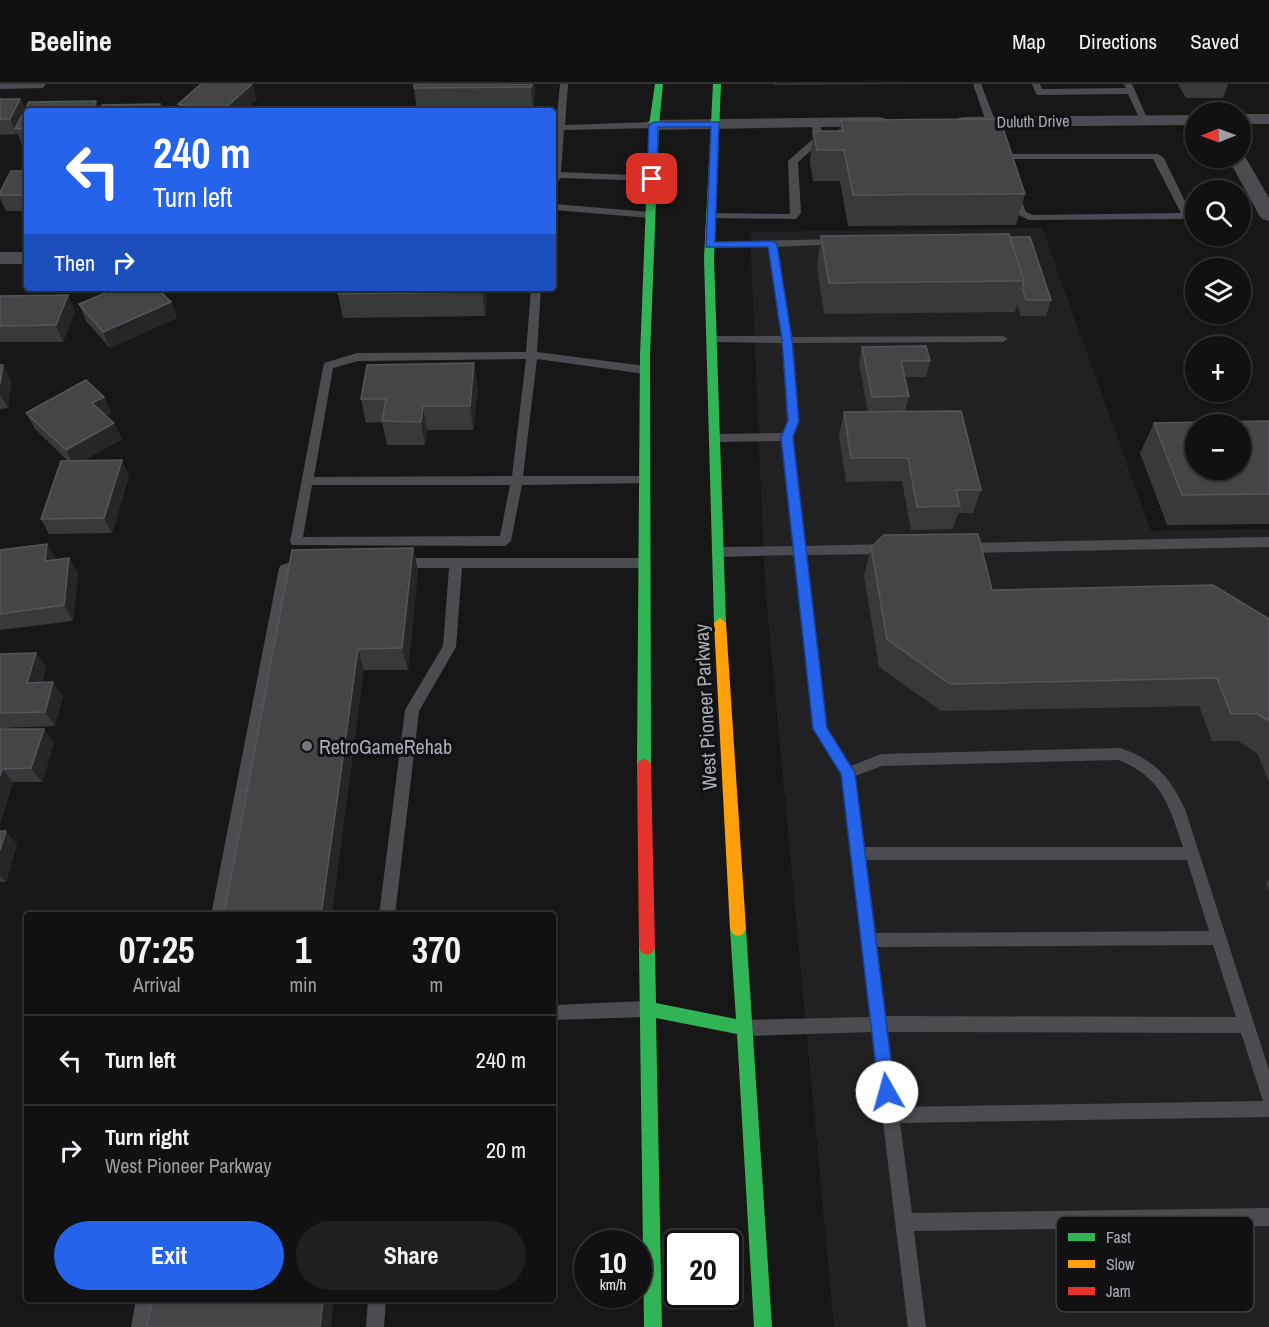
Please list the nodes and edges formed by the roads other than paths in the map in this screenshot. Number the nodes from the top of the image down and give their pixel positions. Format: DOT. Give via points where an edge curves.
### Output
graph roads {
  1 [pos="0,84"];
  2 [pos="37,84"];
  3 [pos="564,84"];
  4 [pos="659,84"];
  5 [pos="717,84"];
  6 [pos="977,84"];
  7 [pos="1036,84"];
  8 [pos="1130,88"];
  9 [pos="1269,118"];
  10 [pos="1251,119"];
  11 [pos="1144,120"];
  12 [pos="1185,120"];
  13 [pos="897,122"];
  14 [pos="944,122"];
  15 [pos="991,122"];
  16 [pos="816,123"];
  17 [pos="716,124"];
  18 [pos="654,125"];
  19 [pos="557,128"];
  20 [pos="556,144"];
  21 [pos="1243,168"];
  22 [pos="556,177"];
  23 [pos="652,179"];
  24 [pos="1013,185"];
  25 [pos="556,207"];
  26 [pos="650,215"];
  27 [pos="1269,215"];
  28 [pos="711,216"];
  29 [pos="842,242"];
  30 [pos="772,244"];
  31 [pos="710,245"];
  32 [pos="0,258"];
  33 [pos="24,258"];
  34 [pos="536,291"];
  35 [pos="711,339"];
  36 [pos="1003,339"];
  37 [pos="787,340"];
  38 [pos="532,355"];
  39 [pos="645,370"];
  40 [pos="787,437"];
  41 [pos="714,438"];
  42 [pos="517,480"];
  43 [pos="645,480"];
  44 [pos="307,481"];
  45 [pos="1269,542"];
  46 [pos="955,548"];
  47 [pos="896,549"];
  48 [pos="801,550"];
  49 [pos="717,552"];
  50 [pos="321,562"];
  51 [pos="389,563"];
  52 [pos="456,563"];
  53 [pos="644,563"];
  54 [pos="848,773"];
  55 [pos="1192,853"];
  56 [pos="858,854"];
  57 [pos="220,912"];
  58 [pos="387,912"];
  59 [pos="1218,938"];
  60 [pos="868,940"];
  61 [pos="647,1009"];
  62 [pos="556,1013"];
  63 [pos="879,1024"];
  64 [pos="1247,1025"];
  65 [pos="744,1028"];
  66 [pos="1269,1096"];
  67 [pos="1269,1109"];
  68 [pos="890,1114"];
  69 [pos="1254,1217"];
  70 [pos="1269,1217"];
  71 [pos="1056,1220"];
  72 [pos="904,1222"];
  73 [pos="145,1302"];
  74 [pos="377,1302"];
  75 [pos="140,1327"];
  76 [pos="375,1327"];
  77 [pos="653,1327"];
  78 [pos="763,1327"];
  79 [pos="917,1327"];
  1 -- 2 [label="street"];
  3 -- 19 [label="lane"];
  4 -- 18 [label="main road"];
  5 -- 17 [label="main road, West Pioneer Parkway"];
  6 -- 15 [label="lane"];
  7 -- 8 [label="lane" via="1039,92"];
  8 -- 11 [label="lane"];
  9 -- 10 [label="street"];
  11 -- 12 [label="street, Duluth Drive"];
  11 -- 15 [label="street, Duluth Drive"];
  13 -- 16 [label="street"];
  14 -- 15 [label="street, Duluth Drive"];
  15 -- 24 [label="lane" via="1002,152 1155,156 1186,214 1032,218 1022,214"];
  16 -- 17 [label="street"];
  16 -- 28 [label="lane" via="818,140 794,161 793,217"];
  17 -- 18 [label="street"];
  17 -- 28 [label="main road, West Pioneer Parkway"];
  18 -- 19 [label="lane"];
  18 -- 23 [label="main road"];
  19 -- 20 [label="lane"];
  21 -- 27 [label="street"];
  22 -- 23 [label="lane"];
  23 -- 26 [label="main road"];
  25 -- 26 [label="lane"];
  26 -- 39 [label="main road"];
  28 -- 31 [label="main road, West Pioneer Parkway"];
  29 -- 30 [label="lane"];
  30 -- 31 [label="lane"];
  30 -- 37 [label="lane"];
  31 -- 35 [label="main road, West Pioneer Parkway"];
  32 -- 33 [label="street"];
  34 -- 38 [label="lane"];
  35 -- 37 [label="lane"];
  35 -- 41 [label="main road, West Pioneer Parkway"];
  36 -- 37 [label="lane"];
  37 -- 40 [label="lane" via="793,421"];
  38 -- 39 [label="lane"];
  38 -- 42 [label="lane"];
  38 -- 44 [label="lane" via="357,357 328,366"];
  39 -- 43 [label="main road"];
  40 -- 41 [label="lane"];
  40 -- 48 [label="lane"];
  41 -- 49 [label="main road, West Pioneer Parkway"];
  42 -- 43 [label="lane"];
  42 -- 44 [label="lane"];
  42 -- 44 [label="lane" via="505,541 296,542"];
  43 -- 53 [label="main road"];
  45 -- 46 [label="lane"];
  47 -- 48 [label="lane"];
  48 -- 49 [label="lane"];
  48 -- 54 [label="lane" via="820,729"];
  49 -- 65 [label="main road, West Pioneer Parkway"];
  50 -- 57 [label="lane" via="285,568"];
  51 -- 52 [label="lane"];
  52 -- 53 [label="lane"];
  52 -- 58 [label="lane" via="448,647 412,710"];
  53 -- 61 [label="main road"];
  54 -- 55 [label="lane" via="881,760 1120,754 1144,764 1164,782 1178,809"];
  54 -- 56 [label="lane"];
  55 -- 56 [label="lane"];
  55 -- 59 [label="lane"];
  56 -- 60 [label="lane"];
  59 -- 60 [label="lane"];
  59 -- 64 [label="lane"];
  60 -- 63 [label="lane"];
  61 -- 62 [label="lane"];
  61 -- 65 [label="main road"];
  61 -- 77 [label="main road"];
  63 -- 64 [label="lane"];
  63 -- 65 [label="lane"];
  63 -- 68 [label="lane"];
  64 -- 66 [label="lane"];
  65 -- 78 [label="main road, West Pioneer Parkway"];
  67 -- 68 [label="lane"];
  68 -- 72 [label="lane"];
  69 -- 70 [label="lane"];
  71 -- 72 [label="lane"];
  72 -- 79 [label="lane"];
  73 -- 75 [label="lane"];
  74 -- 76 [label="lane"];
}
